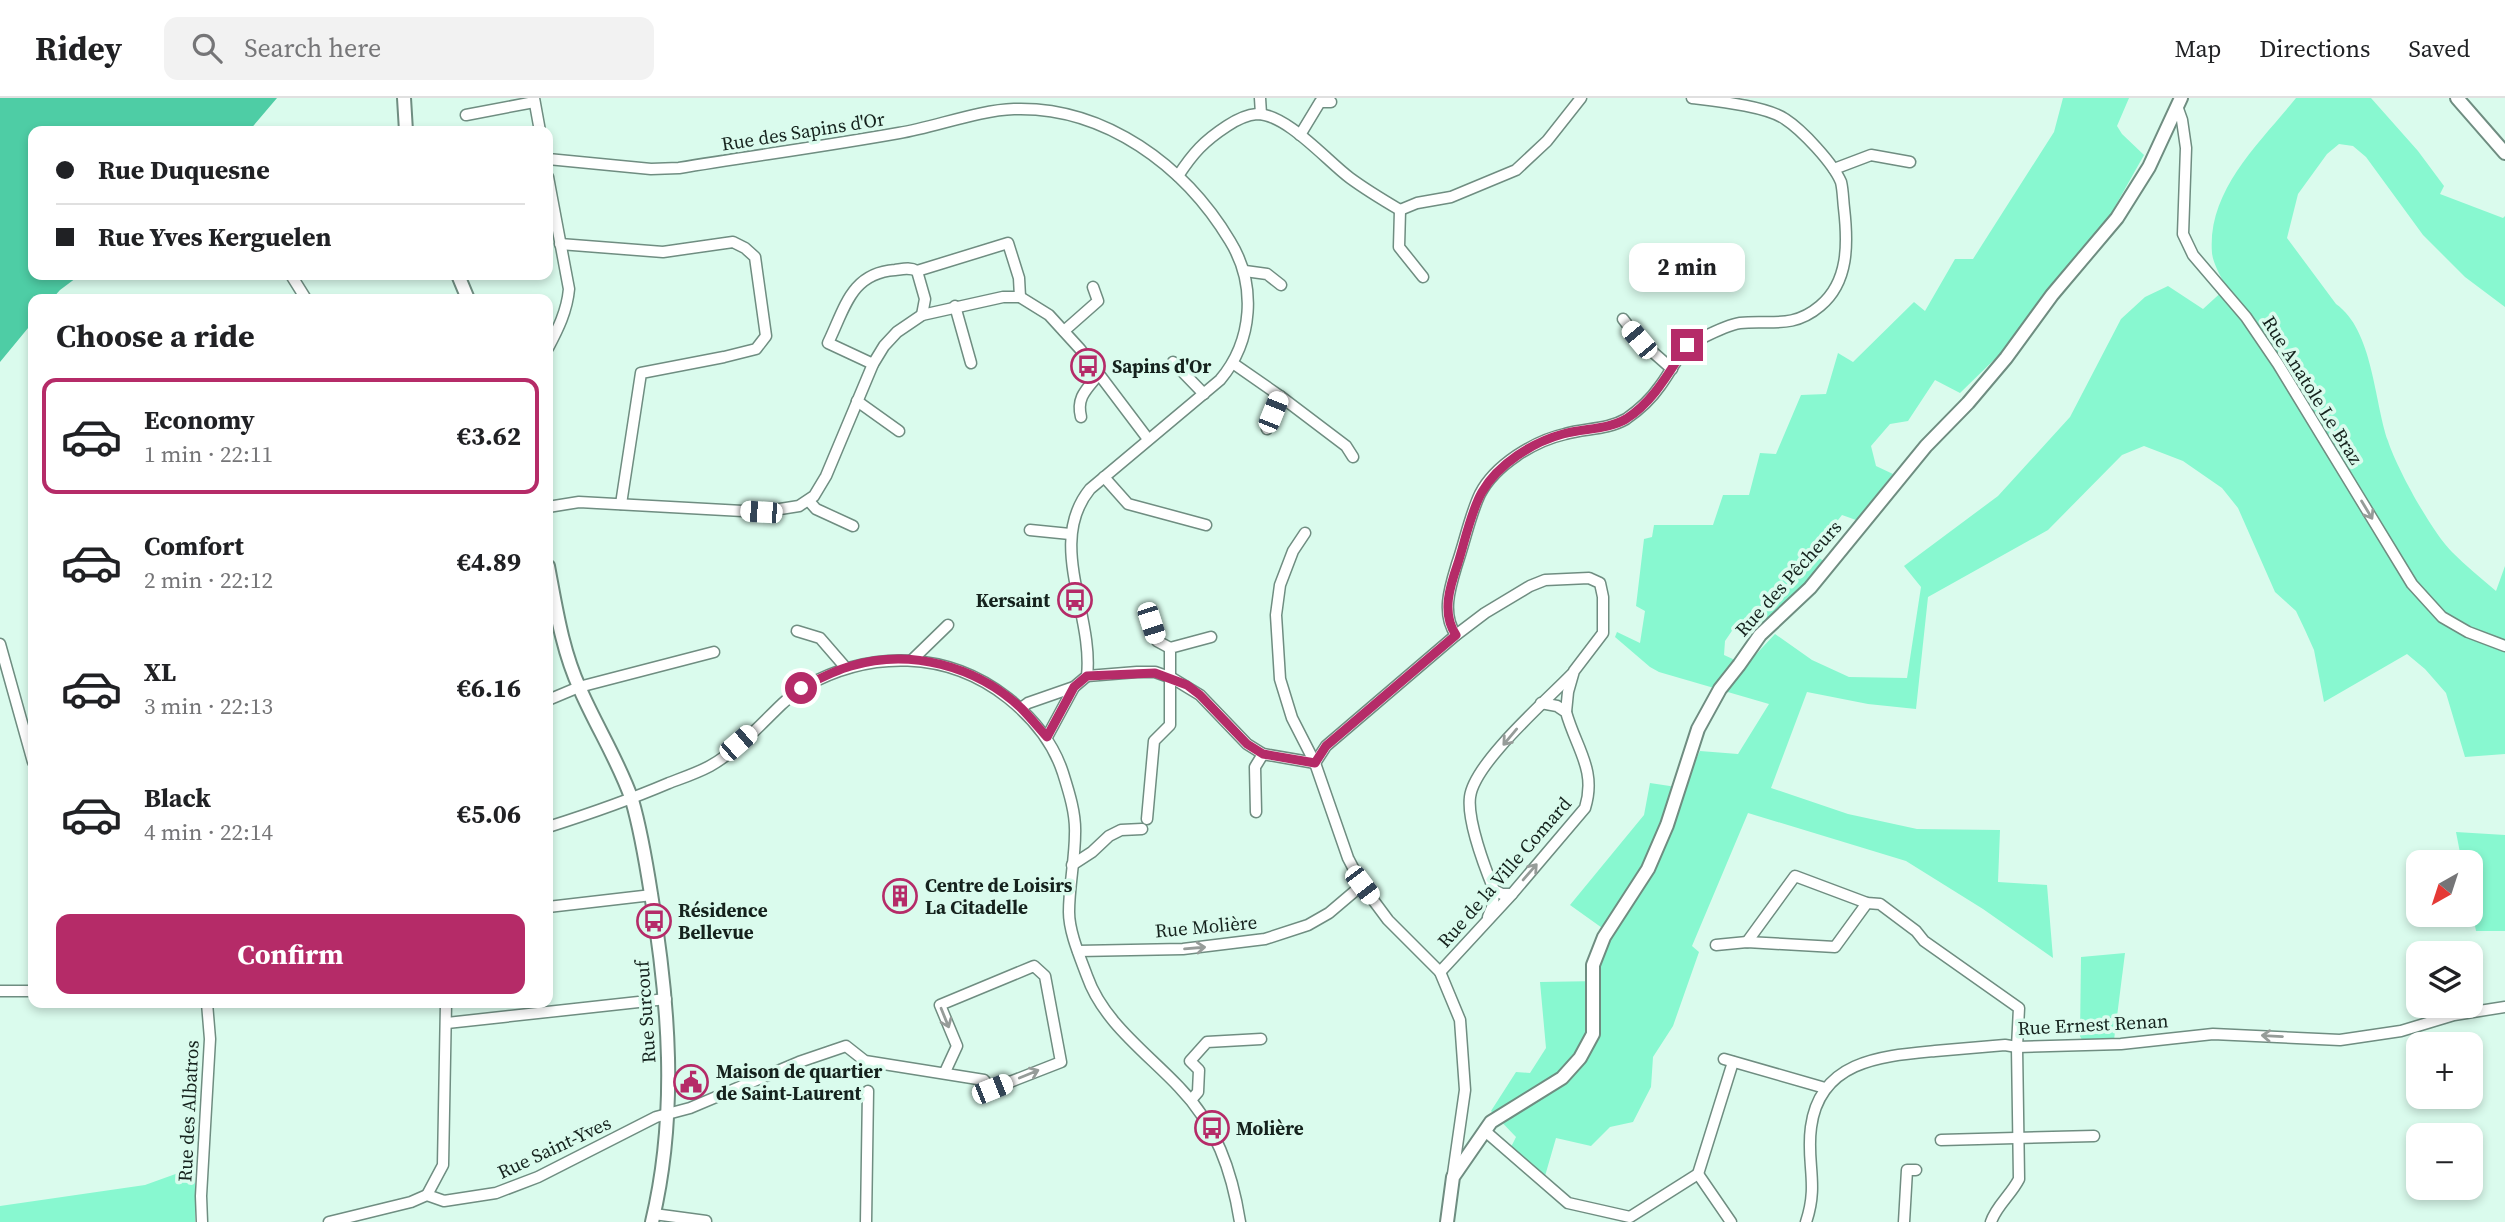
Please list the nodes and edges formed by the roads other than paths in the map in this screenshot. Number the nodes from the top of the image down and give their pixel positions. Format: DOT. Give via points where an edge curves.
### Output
graph roads {
  1 [pos="404,98"];
  2 [pos="1260,98"];
  3 [pos="1581,98"];
  4 [pos="1692,98"];
  5 [pos="2457,98"];
  6 [pos="534,100"];
  7 [pos="1735,101"];
  8 [pos="1331,102"];
  9 [pos="2179,102"];
  10 [pos="1261,114"];
  11 [pos="466,115"];
  12 [pos="406,126"];
  13 [pos="539,126"];
  14 [pos="1300,135"];
  15 [pos="2505,153"];
  16 [pos="553,159"];
  17 [pos="1910,162"];
  18 [pos="1834,169"];
  19 [pos="1178,176"];
  20 [pos="553,205"];
  21 [pos="1400,210"];
  22 [pos="560,244"];
  23 [pos="917,271"];
  24 [pos="1245,271"];
  25 [pos="1423,276"];
  26 [pos="1282,285"];
  27 [pos="1093,287"];
  28 [pos="1020,297"];
  29 [pos="955,306"];
  30 [pos="922,315"];
  31 [pos="1623,319"];
  32 [pos="1063,331"];
  33 [pos="553,337"];
  34 [pos="1173,362"];
  35 [pos="971,363"];
  36 [pos="873,364"];
  37 [pos="1234,364"];
  38 [pos="1672,369"];
  39 [pos="1099,374"];
  40 [pos="1204,394"];
  41 [pos="1280,396"];
  42 [pos="857,401"];
  43 [pos="1081,417"];
  44 [pos="1267,429"];
  45 [pos="900,431"];
  46 [pos="1148,439"];
  47 [pos="1353,457"];
  48 [pos="1104,477"];
  49 [pos="809,501"];
  50 [pos="621,504"];
  51 [pos="553,506"];
  52 [pos="1206,525"];
  53 [pos="853,526"];
  54 [pos="1030,530"];
  55 [pos="1305,533"];
  56 [pos="1070,534"];
  57 [pos="553,592"];
  58 [pos="1151,623"];
  59 [pos="948,625"];
  60 [pos="796,631"];
  61 [pos="1456,635"];
  62 [pos="1211,637"];
  63 [pos="0,644"];
  64 [pos="2505,646"];
  65 [pos="1170,648"];
  66 [pos="714,652"];
  67 [pos="912,660"];
  68 [pos="846,668"];
  69 [pos="1574,671"];
  70 [pos="1087,676"];
  71 [pos="1172,678"];
  72 [pos="579,687"];
  73 [pos="1074,687"];
  74 [pos="553,698"];
  75 [pos="1541,703"];
  76 [pos="1021,708"];
  77 [pos="1566,712"];
  78 [pos="1047,737"];
  79 [pos="28,744"];
  80 [pos="1263,754"];
  81 [pos="1315,763"];
  82 [pos="631,799"];
  83 [pos="1256,813"];
  84 [pos="553,825"];
  85 [pos="1072,865"];
  86 [pos="1362,885"];
  87 [pos="1494,890"];
  88 [pos="1512,894"];
  89 [pos="652,895"];
  90 [pos="1867,903"];
  91 [pos="553,906"];
  92 [pos="1485,924"];
  93 [pos="1747,942"];
  94 [pos="1716,945"];
  95 [pos="1078,951"];
  96 [pos="1440,972"];
  97 [pos="28,990"];
  98 [pos="0,991"];
  99 [pos="666,999"];
  100 [pos="2505,1007"];
  101 [pos="207,1008"];
  102 [pos="446,1008"];
  103 [pos="447,1023"];
  104 [pos="1261,1039"];
  105 [pos="2017,1046"];
  106 [pos="945,1072"];
  107 [pos="1825,1088"];
  108 [pos="867,1091"];
  109 [pos="1191,1100"];
  110 [pos="667,1114"];
  111 [pos="1485,1131"];
  112 [pos="2094,1136"];
  113 [pos="2018,1138"];
  114 [pos="1941,1140"];
  115 [pos="1916,1170"];
  116 [pos="1698,1174"];
  117 [pos="1453,1177"];
  118 [pos="427,1195"];
  119 [pos="653,1218"];
  120 [pos="706,1221"];
  121 [pos="202,1222"];
  122 [pos="330,1222"];
  123 [pos="866,1222"];
  124 [pos="1240,1222"];
  125 [pos="1447,1222"];
  126 [pos="1731,1222"];
  127 [pos="1806,1222"];
  128 [pos="1904,1222"];
  129 [pos="1991,1222"];
  1 -- 12 [label="street"];
  2 -- 10 [label="street"];
  3 -- 21 [label="street" via="1547,141 1516,170 1451,197"];
  4 -- 7 [label="street"];
  5 -- 15 [label="street"];
  6 -- 11 [label="street"];
  6 -- 13 [label="street"];
  7 -- 18 [label="street" via="1783,117"];
  8 -- 14 [label="street" via="1320,102"];
  9 -- 64 [label="street, Rue Anatole Le Braz, one-way" via="2186,148 2183,234 2193,255 2246,317 2278,364 2412,584 2442,617"];
  9 -- 111 [label="street, Rue des Pêcheurs" via="2149,166 2117,218 2006,358 1926,446 1810,588 1760,635 1720,689 1698,729 1648,869 1604,937 1593,965 1593,1034 1587,1046 1562,1078 1491,1122"];
  10 -- 14 [label="street"];
  10 -- 19 [label="street" via="1241,117 1212,136 1193,152"];
  14 -- 21 [label="street" via="1350,178"];
  16 -- 19 [label="street, Rue des Sapins d'Or" via="679,168 901,133 1012,109 1056,111 1095,122 1145,149"];
  17 -- 18 [label="street" via="1871,155"];
  18 -- 38 [label="street" via="1842,184 1846,239 1845,262 1830,297 1788,323 1738,323 1701,338 1687,345"];
  19 -- 24 [label="street, Rue des Sapins d'Or" via="1229,239"];
  20 -- 22 [label="street"];
  21 -- 25 [label="street" via="1399,247"];
  22 -- 33 [label="street" via="568,304"];
  22 -- 50 [label="street" via="663,252 733,242 755,257 766,336 756,349 642,373"];
  23 -- 28 [label="street" via="1008,243"];
  23 -- 30 [label="street" via="925,299"];
  23 -- 36 [label="street" via="881,271 857,284 828,343"];
  24 -- 26 [label="street" via="1267,274"];
  24 -- 37 [label="street, Rue des Sapins d'Or" via="1246,321"];
  27 -- 32 [label="street" via="1098,301"];
  28 -- 29 [label="street"];
  28 -- 32 [label="street" via="1049,315"];
  29 -- 30 [label="street"];
  29 -- 35 [label="street"];
  30 -- 36 [label="street" via="897,332"];
  31 -- 38 [label="street"];
  32 -- 39 [label="street"];
  34 -- 40 [label="street"];
  36 -- 42 [label="street"];
  37 -- 40 [label="street, Rue des Sapins d'Or"];
  37 -- 41 [label="street"];
  38 -- 61 [label="street" via="1643,406 1624,420 1552,437 1490,479 1480,494 1449,588 1447,607"];
  39 -- 43 [label="street" via="1078,405"];
  39 -- 46 [label="street"];
  40 -- 46 [label="street, Rue des Sapins d'Or"];
  41 -- 44 [label="street"];
  41 -- 47 [label="street" via="1346,446"];
  42 -- 45 [label="street"];
  42 -- 49 [label="street" via="826,476"];
  46 -- 48 [label="street, Rue des Sapins d'Or"];
  48 -- 52 [label="street" via="1128,504"];
  48 -- 56 [label="street, Rue des Sapins d'Or" via="1080,501"];
  49 -- 50 [label="street" via="761,512"];
  49 -- 53 [label="street"];
  50 -- 51 [label="street"];
  54 -- 56 [label="street"];
  55 -- 81 [label="street" via="1280,585 1276,629 1280,679 1292,718"];
  56 -- 70 [label="street, Rue des Sapins d'Or" via="1088,647"];
  57 -- 72 [label="street, Rue Surcouf" via="562,638"];
  58 -- 65 [label="street" via="1157,641"];
  59 -- 67 [label="street"];
  60 -- 68 [label="street" via="821,638"];
  61 -- 69 [label="street" via="1530,586 1545,580 1589,578 1600,583 1603,633"];
  61 -- 81 [label="street" via="1326,746"];
  62 -- 65 [label="street"];
  63 -- 79 [label="street"];
  65 -- 71 [label="street"];
  66 -- 72 [label="street"];
  67 -- 68 [label="street" via="872,661"];
  67 -- 76 [label="street" via="970,674"];
  68 -- 82 [label="street" via="801,688 709,766"];
  69 -- 75 [label="street"];
  69 -- 77 [label="street"];
  70 -- 71 [label="street" via="1137,672"];
  70 -- 73 [label="street"];
  71 -- 80 [label="street" via="1200,695 1247,744"];
  71 -- 85 [label="street" via="1170,725 1154,741 1145,824 1109,836"];
  72 -- 74 [label="street"];
  72 -- 82 [label="street, Rue Surcouf"];
  73 -- 76 [label="street"];
  73 -- 78 [label="street"];
  75 -- 77 [label="street"];
  75 -- 87 [label="street, one-way" via="1479,774 1470,797 1474,835"];
  76 -- 78 [label="street"];
  88 -- 77 [label="street, Rue de la Ville Comard, one-way" via="1585,808 1590,792 1590,778"];
  78 -- 85 [label="street" via="1071,803 1076,832"];
  80 -- 81 [label="street"];
  80 -- 83 [label="street" via="1255,767"];
  81 -- 86 [label="street"];
  82 -- 84 [label="street"];
  82 -- 89 [label="street, Rue Surcouf"];
  85 -- 95 [label="street" via="1069,915"];
  95 -- 86 [label="street, Rue Molière, one-way" via="1183,949 1265,939 1308,925"];
  86 -- 96 [label="street" via="1388,920"];
  87 -- 88 [label="street"];
  87 -- 92 [label="street"];
  88 -- 92 [label="street, Rue de la Ville Comard"];
  89 -- 91 [label="street"];
  89 -- 99 [label="street, Rue Surcouf"];
  90 -- 93 [label="street" via="1835,947"];
  90 -- 93 [label="street" via="1795,876"];
  90 -- 105 [label="street" via="1880,904 1924,942 2019,1008"];
  92 -- 96 [label="street, Rue de la Ville Comard"];
  93 -- 94 [label="street"];
  95 -- 109 [label="street" via="1088,980 1111,1018"];
  96 -- 117 [label="street" via="1460,1020 1465,1090"];
  97 -- 98 [label="street"];
  99 -- 103 [label="street"];
  99 -- 110 [label="street, Rue Surcouf"];
  100 -- 105 [label="street, Rue Ernest Renan, one-way" via="2340,1040 2213,1034 2108,1044"];
  101 -- 121 [label="street, Rue des Albatros" via="210,1039"];
  102 -- 103 [label="street"];
  103 -- 118 [label="street" via="443,1165"];
  104 -- 109 [label="street" via="1207,1042 1190,1061 1199,1070 1198,1093"];
  105 -- 107 [label="street, Rue Ernest Renan" via="1885,1056 1851,1069"];
  105 -- 113 [label="street"];
  106 -- 106 [label="street, one-way" via="984,1080 992,1089 1060,1062 1045,976 1034,966 940,1005 957,1046"];
  106 -- 110 [label="street, Rue Saint-Yves" via="865,1061 846,1046"];
  107 -- 116 [label="street" via="1729,1060"];
  107 -- 127 [label="street" via="1811,1125 1814,1185"];
  108 -- 123 [label="street"];
  109 -- 124 [label="street" via="1225,1156"];
  110 -- 118 [label="street, Rue Saint-Yves" via="496,1193 444,1201"];
  110 -- 119 [label="street, Rue Surcouf"];
  111 -- 116 [label="street" via="1568,1203 1630,1217"];
  111 -- 117 [label="street, Rue des Pêcheurs"];
  112 -- 113 [label="street"];
  113 -- 114 [label="street"];
  113 -- 129 [label="street" via="2019,1179"];
  115 -- 128 [label="street" via="1907,1170"];
  116 -- 126 [label="street"];
  117 -- 125 [label="street"];
  118 -- 122 [label="street, Rue Saint-Yves"];
  119 -- 120 [label="street"];
}
